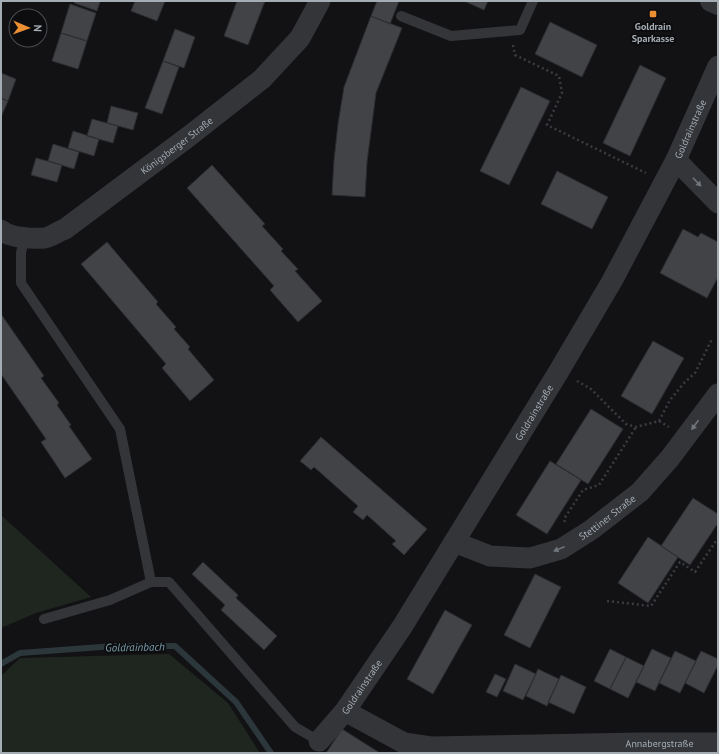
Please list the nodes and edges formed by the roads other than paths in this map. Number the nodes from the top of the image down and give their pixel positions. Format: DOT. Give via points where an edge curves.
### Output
graph roads {
  1 [pos="320,1"];
  2 [pos="533,1"];
  3 [pos="711,1"];
  4 [pos="718,4"];
  5 [pos="401,16"];
  6 [pos="718,66"];
  7 [pos="676,160"];
  8 [pos="718,204"];
  9 [pos="1,230"];
  10 [pos="24,238"];
  11 [pos="718,394"];
  12 [pos="454,542"];
  13 [pos="150,582"];
  14 [pos="44,619"];
  15 [pos="345,711"];
  16 [pos="319,741"];
  17 [pos="718,743"];
  18 [pos="592,749"];
  1 -- 10 [label="street, Königsberger Straße" via="300,38 262,79 65,228 46,238"];
  2 -- 5 [label="lane" via="520,30 451,36"];
  3 -- 4 [label="street"];
  6 -- 7 [label="street, Goldrainstraße"];
  7 -- 8 [label="street, one-way"];
  7 -- 12 [label="street, Goldrainstraße" via="612,281"];
  9 -- 10 [label="street, Königsberger Straße"];
  10 -- 13 [label="lane" via="21,283 120,428"];
  11 -- 12 [label="street, Stettiner Straße, one-way" via="670,458 640,492 570,544 530,558 490,556"];
  12 -- 15 [label="street, Goldrainstraße" via="402,627"];
  13 -- 14 [label="lane" via="110,600"];
  13 -- 16 [label="lane" via="169,582 295,727"];
  15 -- 16 [label="street, Goldrainstraße"];
  15 -- 18 [label="street, Annabergstraße" via="404,743 431,747"];
  17 -- 18 [label="street, Annabergstraße" via="639,743"];
}
